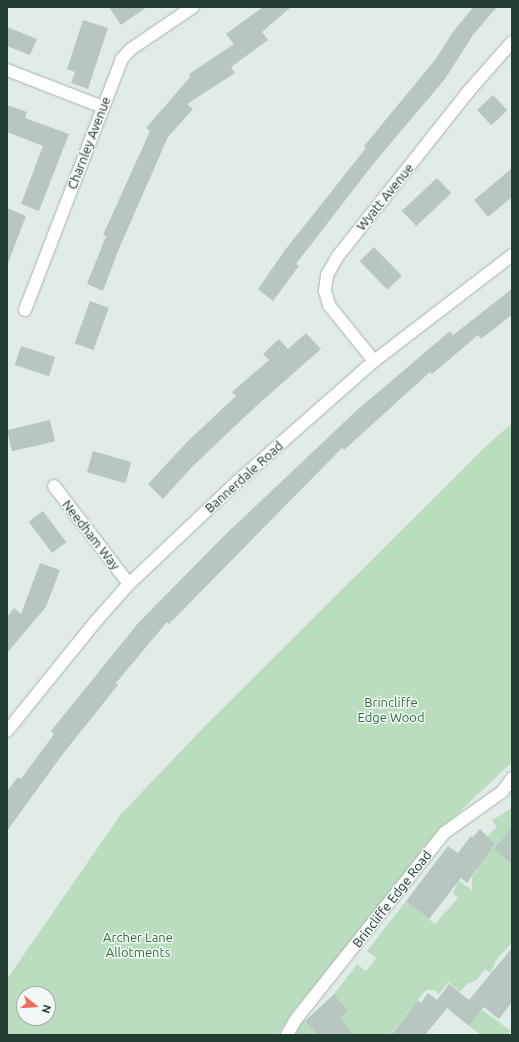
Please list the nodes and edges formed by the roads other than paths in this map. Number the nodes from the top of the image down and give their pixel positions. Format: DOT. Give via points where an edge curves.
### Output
graph roads {
  1 [pos="193,7"];
  2 [pos="512,42"];
  3 [pos="7,70"];
  4 [pos="103,107"];
  5 [pos="512,255"];
  6 [pos="25,310"];
  7 [pos="374,361"];
  8 [pos="54,486"];
  9 [pos="130,584"];
  10 [pos="7,731"];
  11 [pos="512,778"];
  12 [pos="287,1035"];
  1 -- 4 [label="street, Charnley Avenue" via="130,49 122,59"];
  2 -- 7 [label="street, Wyatt Avenue" via="467,93 347,244 328,275 325,291 329,305"];
  3 -- 4 [label="street"];
  4 -- 6 [label="street, Charnley Avenue"];
  5 -- 7 [label="street, Bannerdale Road"];
  7 -- 9 [label="street, Bannerdale Road" via="239,480"];
  8 -- 9 [label="street, Needham Way"];
  9 -- 10 [label="street, Bannerdale Road" via="97,620"];
  11 -- 12 [label="street, Brincliffe Edge Road" via="502,792 444,833 297,1018"];
}
